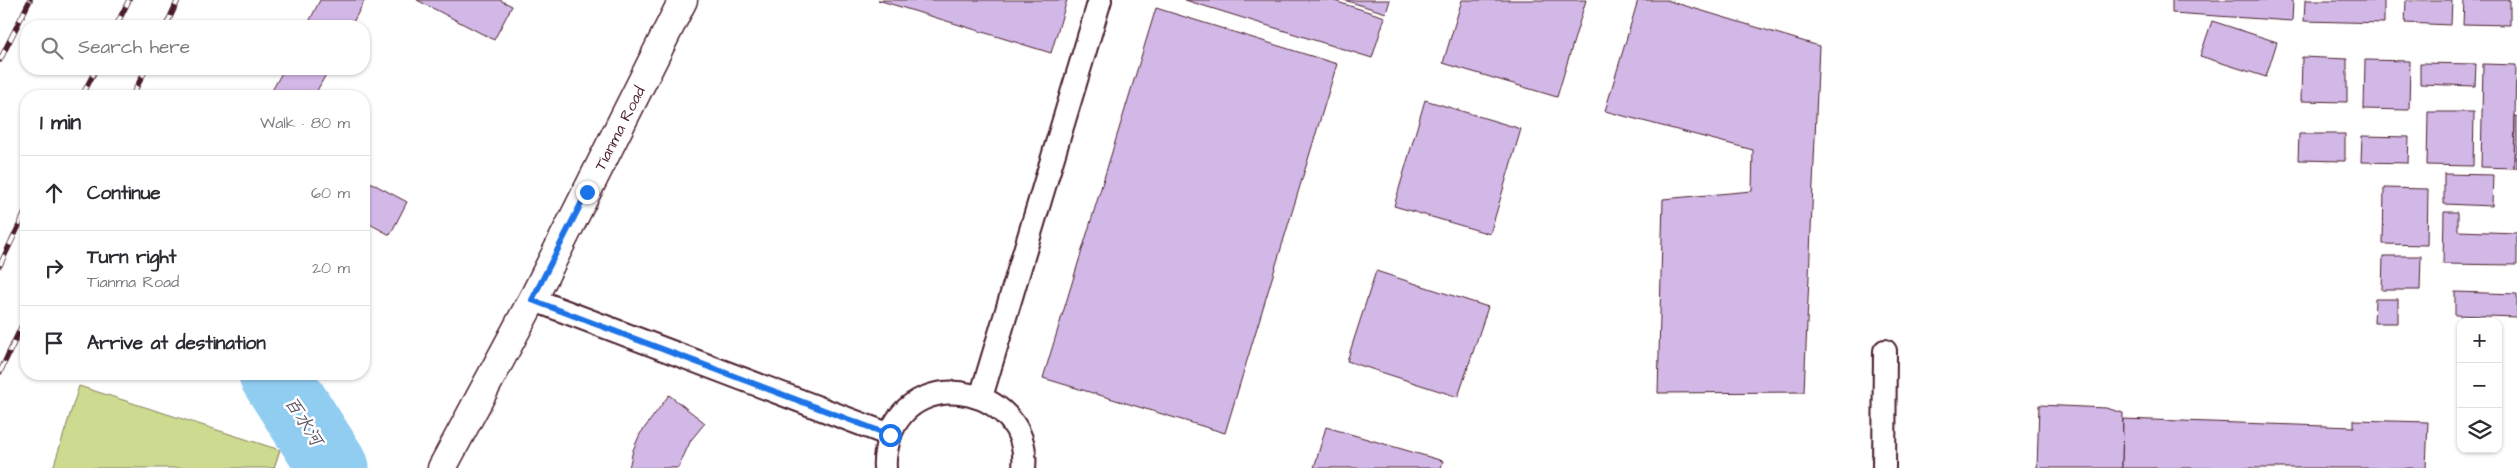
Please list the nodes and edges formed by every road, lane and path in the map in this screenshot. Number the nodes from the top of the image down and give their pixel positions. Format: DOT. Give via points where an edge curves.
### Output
graph roads {
  1 [pos="683,0"];
  2 [pos="1100,0"];
  3 [pos="532,300"];
  4 [pos="1885,351"];
  5 [pos="980,397"];
  6 [pos="890,435"];
  7 [pos="442,468"];
  8 [pos="885,468"];
  9 [pos="1024,468"];
  10 [pos="1884,468"];
  1 -- 3 [label="street, Tianma Road"];
  2 -- 5 [label="lane"];
  3 -- 6 [label="lane"];
  3 -- 7 [label="street, Tianma Road"];
  4 -- 10 [label="lane"];
  5 -- 6 [label="lane" via="961,392 941,393 922,400 906,411"];
  5 -- 9 [label="lane" via="998,406 1012,422 1021,439"];
  6 -- 8 [label="lane"];
}
